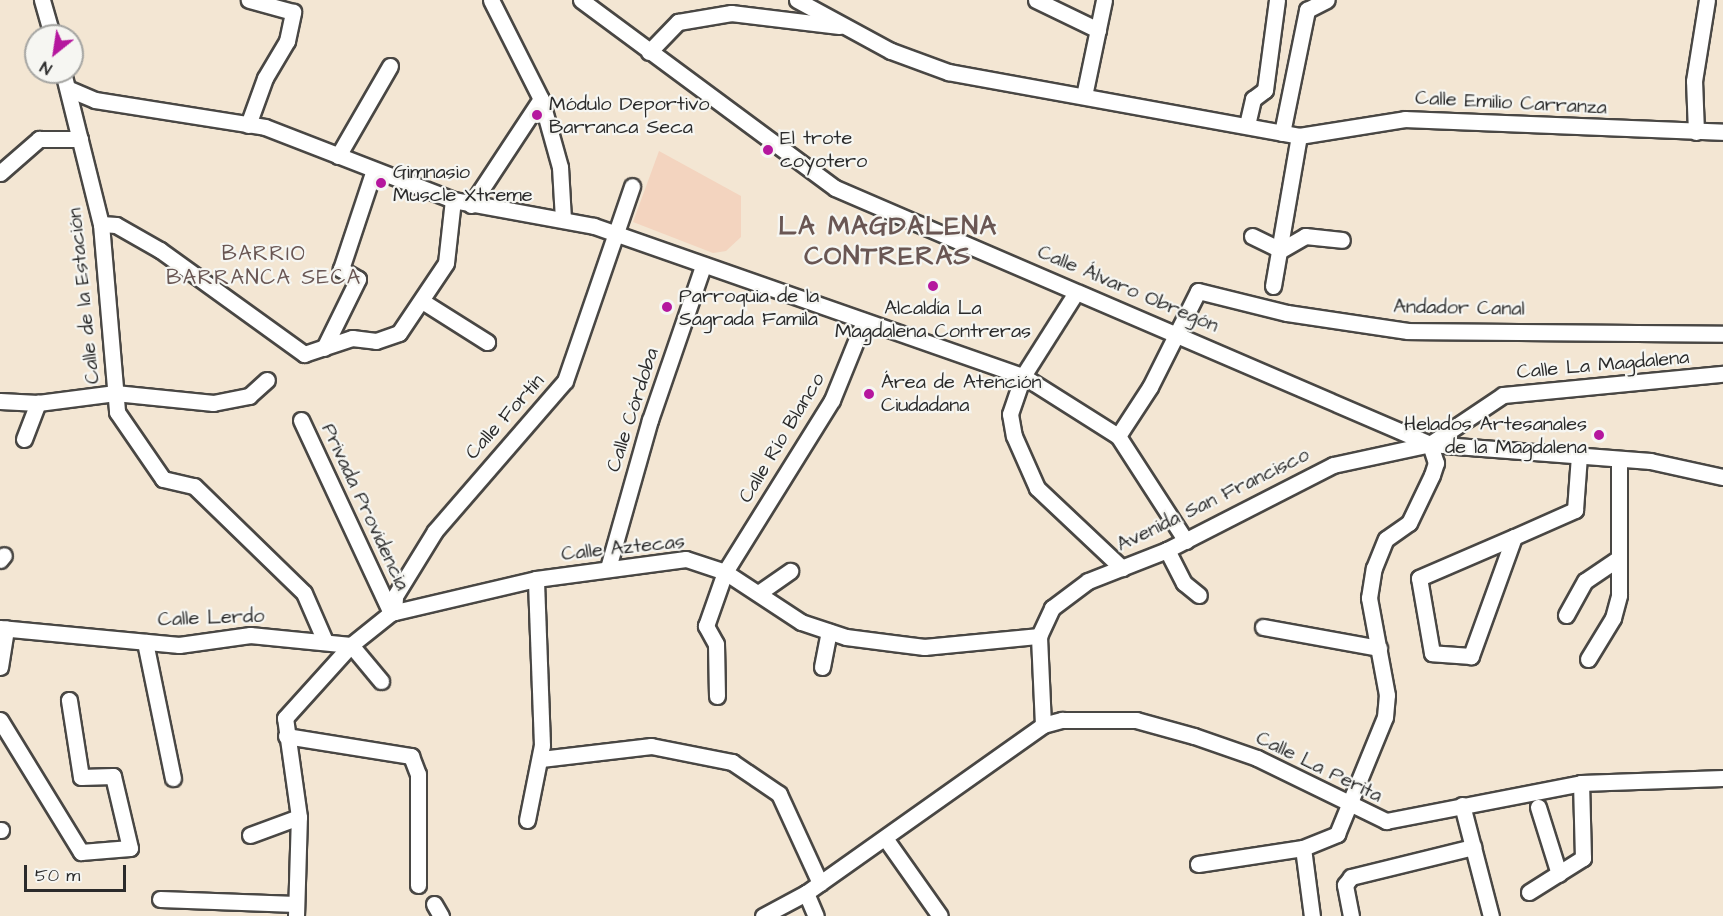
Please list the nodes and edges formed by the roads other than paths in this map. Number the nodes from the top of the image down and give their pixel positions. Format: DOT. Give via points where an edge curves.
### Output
graph roads {
  1 [pos="249,0"];
  2 [pos="491,0"];
  3 [pos="581,0"];
  4 [pos="797,0"];
  5 [pos="1036,0"];
  6 [pos="1104,0"];
  7 [pos="1278,0"];
  8 [pos="1327,0"];
  9 [pos="1707,0"];
  10 [pos="38,1"];
  11 [pos="47,24"];
  12 [pos="848,27"];
  13 [pos="1098,30"];
  14 [pos="649,51"];
  15 [pos="390,66"];
  16 [pos="68,84"];
  17 [pos="69,88"];
  18 [pos="1084,96"];
  19 [pos="541,99"];
  20 [pos="248,125"];
  21 [pos="1246,125"];
  22 [pos="1696,132"];
  23 [pos="1723,132"];
  24 [pos="1282,133"];
  25 [pos="1299,136"];
  26 [pos="80,139"];
  27 [pos="338,156"];
  28 [pos="374,171"];
  29 [pos="0,172"];
  30 [pos="632,186"];
  31 [pos="453,200"];
  32 [pos="471,206"];
  33 [pos="563,219"];
  34 [pos="101,224"];
  35 [pos="613,232"];
  36 [pos="1252,236"];
  37 [pos="1342,240"];
  38 [pos="1281,250"];
  39 [pos="703,266"];
  40 [pos="1273,286"];
  41 [pos="1075,294"];
  42 [pos="422,301"];
  43 [pos="864,321"];
  44 [pos="1179,331"];
  45 [pos="1723,334"];
  46 [pos="487,342"];
  47 [pos="324,348"];
  48 [pos="1723,374"];
  49 [pos="1023,376"];
  50 [pos="267,380"];
  51 [pos="115,393"];
  52 [pos="0,401"];
  53 [pos="38,404"];
  54 [pos="301,420"];
  55 [pos="1118,436"];
  56 [pos="24,439"];
  57 [pos="1430,444"];
  58 [pos="1579,456"];
  59 [pos="1619,459"];
  60 [pos="1723,477"];
  61 [pos="1514,537"];
  62 [pos="1186,541"];
  63 [pos="1167,550"];
  64 [pos="1619,558"];
  65 [pos="608,568"];
  66 [pos="1122,568"];
  67 [pos="790,571"];
  68 [pos="725,572"];
  69 [pos="536,579"];
  70 [pos="760,592"];
  71 [pos="1199,595"];
  72 [pos="393,612"];
  73 [pos="1566,615"];
  74 [pos="1263,627"];
  75 [pos="3,628"];
  76 [pos="829,632"];
  77 [pos="1039,636"];
  78 [pos="324,639"];
  79 [pos="145,642"];
  80 [pos="351,645"];
  81 [pos="1379,648"];
  82 [pos="1588,659"];
  83 [pos="0,667"];
  84 [pos="822,668"];
  85 [pos="381,681"];
  86 [pos="717,696"];
  87 [pos="69,700"];
  88 [pos="0,720"];
  89 [pos="1043,725"];
  90 [pos="286,736"];
  91 [pos="541,759"];
  92 [pos="173,778"];
  93 [pos="1723,778"];
  94 [pos="1581,783"];
  95 [pos="1349,805"];
  96 [pos="1462,805"];
  97 [pos="1538,807"];
  98 [pos="299,817"];
  99 [pos="527,820"];
  100 [pos="250,835"];
  101 [pos="885,838"];
  102 [pos="1473,847"];
  103 [pos="1303,848"];
  104 [pos="1198,864"];
  105 [pos="1559,874"];
  106 [pos="820,883"];
  107 [pos="418,885"];
  108 [pos="1529,892"];
  109 [pos="806,893"];
  110 [pos="160,899"];
  111 [pos="296,910"];
  112 [pos="763,916"];
  113 [pos="816,916"];
  114 [pos="940,916"];
  115 [pos="1312,916"];
  116 [pos="1351,916"];
  117 [pos="1491,916"];
  1 -- 20 [label="street" via="293,12 287,41 265,78"];
  2 -- 19 [label="street"];
  3 -- 14 [label="street, Calle Álvaro Obregón"];
  4 -- 12 [label="street"];
  5 -- 13 [label="street"];
  6 -- 13 [label="street"];
  7 -- 21 [label="street" via="1265,90 1253,99"];
  8 -- 24 [label="street" via="1307,10"];
  9 -- 22 [label="street" via="1695,81"];
  10 -- 11 [label="street"];
  12 -- 14 [label="street" via="731,13 678,22"];
  12 -- 18 [label="street, Calle Emilio Carranza" via="948,72"];
  13 -- 18 [label="street"];
  14 -- 41 [label="street, Calle Álvaro Obregón" via="835,188"];
  15 -- 27 [label="street"];
  16 -- 17 [label="street, Calle de la Estación"];
  17 -- 20 [label="street" via="95,100"];
  17 -- 26 [label="street, Calle de la Estación"];
  18 -- 21 [label="street, Calle Emilio Carranza"];
  19 -- 32 [label="street"];
  19 -- 33 [label="street" via="560,167"];
  20 -- 27 [label="street"];
  21 -- 24 [label="street, Calle Emilio Carranza"];
  22 -- 23 [label="street, Calle Emilio Carranza"];
  22 -- 25 [label="street, Calle Emilio Carranza" via="1405,119"];
  24 -- 25 [label="street, Calle Emilio Carranza"];
  25 -- 38 [label="street"];
  26 -- 29 [label="street" via="39,139"];
  26 -- 34 [label="street, Calle de la Estación"];
  27 -- 28 [label="street"];
  28 -- 31 [label="street"];
  28 -- 47 [label="street" via="341,269 358,279"];
  30 -- 35 [label="street, Calle Fortín"];
  31 -- 32 [label="street"];
  31 -- 42 [label="street" via="446,263"];
  32 -- 33 [label="street"];
  33 -- 35 [label="street"];
  34 -- 47 [label="street" via="116,225 160,250 304,354"];
  34 -- 51 [label="street, Calle de la Estación"];
  35 -- 39 [label="street"];
  35 -- 72 [label="street, Calle Fortín" via="583,342 565,381 435,531 395,596"];
  36 -- 38 [label="street"];
  37 -- 38 [label="street" via="1305,236"];
  38 -- 40 [label="street"];
  39 -- 43 [label="street"];
  39 -- 65 [label="street, Calle Córdoba" via="650,420"];
  41 -- 44 [label="street, Calle Álvaro Obregón"];
  41 -- 49 [label="street"];
  42 -- 46 [label="street"];
  42 -- 47 [label="street" via="399,333"];
  43 -- 49 [label="street"];
  43 -- 68 [label="street, Calle Río Blanco" via="839,388"];
  44 -- 45 [label="street, Andador Canal" via="1198,291 1287,313 1408,331"];
  44 -- 55 [label="street"];
  44 -- 57 [label="street, Calle Álvaro Obregón"];
  48 -- 57 [label="street, Calle La Magdalena" via="1503,395"];
  49 -- 55 [label="street"];
  49 -- 66 [label="street" via="1010,414 1014,436 1037,488"];
  50 -- 51 [label="street" via="249,396 213,403"];
  51 -- 53 [label="street"];
  51 -- 78 [label="street, Calle de la Estación" via="117,412 163,479 194,486 304,593"];
  52 -- 53 [label="street"];
  53 -- 56 [label="street"];
  54 -- 72 [label="street, Privada Providencia"];
  55 -- 62 [label="street"];
  57 -- 58 [label="street"];
  57 -- 62 [label="street, Avenida San Francisco" via="1333,465"];
  57 -- 81 [label="street" via="1436,463 1432,475 1409,523 1386,539 1374,568 1369,598"];
  58 -- 59 [label="street"];
  58 -- 61 [label="street" via="1575,510"];
  59 -- 60 [label="street"];
  59 -- 64 [label="street"];
  61 -- 61 [label="street" via="1419,579 1432,653 1471,656"];
  62 -- 63 [label="street, Avenida San Francisco"];
  63 -- 66 [label="street, Avenida San Francisco"];
  63 -- 71 [label="street" via="1185,583"];
  64 -- 73 [label="street" via="1585,581"];
  64 -- 82 [label="street" via="1613,618"];
  65 -- 68 [label="street, Calle Aztecas" via="686,559"];
  65 -- 69 [label="street, Calle Aztecas"];
  66 -- 77 [label="street, Avenida San Francisco" via="1064,596"];
  67 -- 70 [label="street"];
  68 -- 70 [label="street, Calle Aztecas"];
  68 -- 86 [label="street, Calle Río Blanco" via="706,626 716,644"];
  69 -- 72 [label="street, Calle Aztecas"];
  69 -- 91 [label="street"];
  70 -- 76 [label="street, Calle Aztecas" via="801,622"];
  72 -- 80 [label="street, Calle Aztecas"];
  74 -- 81 [label="street"];
  75 -- 79 [label="street, Calle Lerdo"];
  75 -- 83 [label="street"];
  76 -- 77 [label="street, Calle Aztecas" via="924,647"];
  76 -- 84 [label="street"];
  77 -- 89 [label="street"];
  78 -- 79 [label="street, Calle Lerdo" via="250,635 179,645"];
  78 -- 80 [label="street, Calle Lerdo"];
  79 -- 92 [label="street"];
  80 -- 85 [label="street"];
  80 -- 90 [label="street, Calle Aztecas" via="285,718"];
  81 -- 95 [label="street" via="1388,695 1385,717"];
  87 -- 88 [label="street" via="81,777 113,776 130,848 81,852"];
  89 -- 95 [label="street, Calle La Perita" via="1112,718 1160,726 1257,758"];
  89 -- 101 [label="street"];
  90 -- 98 [label="street"];
  90 -- 107 [label="street" via="411,756 418,774"];
  91 -- 99 [label="street"];
  91 -- 106 [label="street" via="651,746 732,762 779,794"];
  93 -- 94 [label="street, Calle La Perita"];
  94 -- 96 [label="street, Calle La Perita"];
  94 -- 105 [label="street" via="1586,851"];
  95 -- 96 [label="street, Calle La Perita" via="1386,821"];
  95 -- 103 [label="street" via="1336,837"];
  96 -- 102 [label="street"];
  97 -- 105 [label="street"];
  98 -- 100 [label="street"];
  98 -- 111 [label="street"];
  101 -- 106 [label="street"];
  101 -- 114 [label="street"];
  102 -- 116 [label="street" via="1351,877 1345,885"];
  102 -- 117 [label="street"];
  103 -- 104 [label="street"];
  103 -- 115 [label="street"];
  105 -- 108 [label="street"];
  106 -- 109 [label="street"];
  109 -- 112 [label="street"];
  109 -- 113 [label="street"];
  110 -- 111 [label="street"];
}
